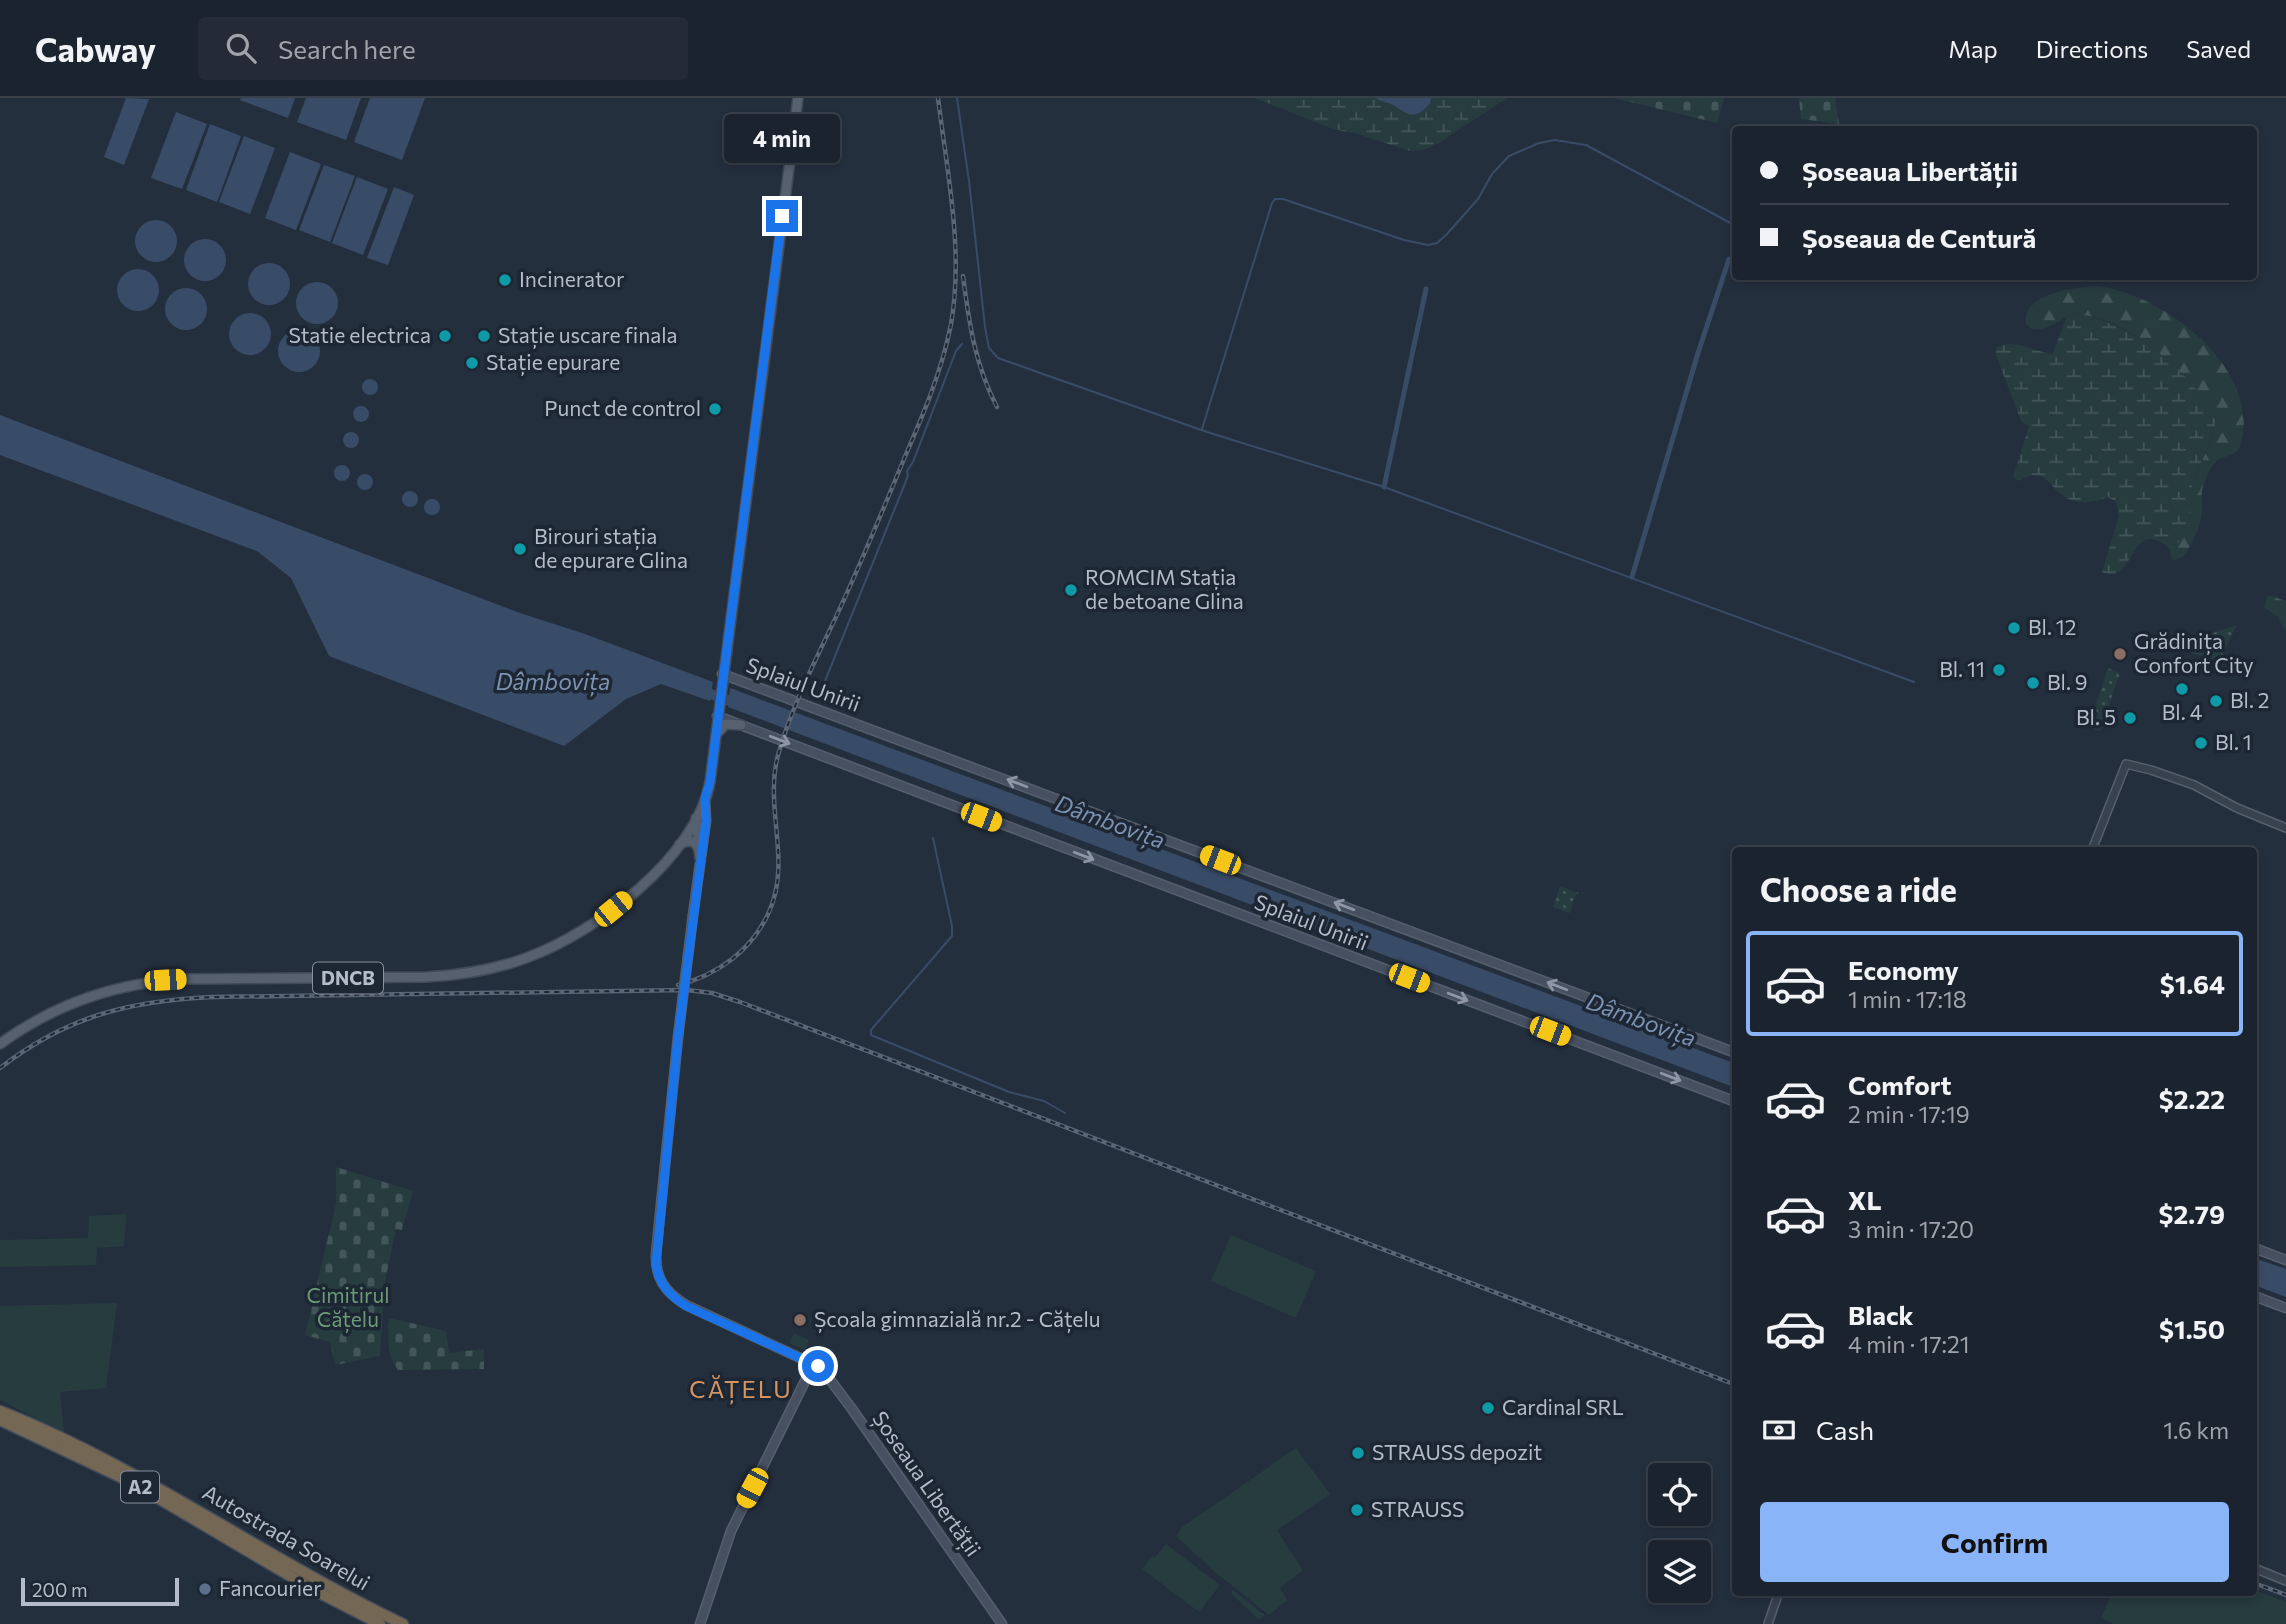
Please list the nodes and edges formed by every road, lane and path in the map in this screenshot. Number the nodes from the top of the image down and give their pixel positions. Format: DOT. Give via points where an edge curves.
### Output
graph roads {
  1 [pos="798,98"];
  2 [pos="722,674"];
  3 [pos="717,716"];
  4 [pos="741,725"];
  5 [pos="714,738"];
  6 [pos="705,798"];
  7 [pos="696,818"];
  8 [pos="2286,828"];
  9 [pos="680,844"];
  10 [pos="2093,847"];
  11 [pos="700,853"];
  12 [pos="0,1044"];
  13 [pos="1732,1052"];
  14 [pos="1732,1100"];
  15 [pos="2257,1249"];
  16 [pos="2286,1260"];
  17 [pos="2257,1297"];
  18 [pos="2286,1308"];
  19 [pos="812,1366"];
  20 [pos="0,1411"];
  21 [pos="0,1420"];
  22 [pos="2257,1569"];
  23 [pos="2286,1581"];
  24 [pos="1778,1596"];
  25 [pos="380,1624"];
  26 [pos="403,1624"];
  27 [pos="699,1624"];
  28 [pos="1002,1624"];
  29 [pos="1768,1624"];
  1 -- 2 [label="main road, DNCB"];
  2 -- 3 [label="main road, DNCB"];
  13 -- 2 [label="main road, Splaiul Unirii, one-way"];
  3 -- 4 [label="main road, Splaiul Unirii"];
  3 -- 5 [label="main road, DNCB"];
  4 -- 5 [label="main road" via="722,725"];
  4 -- 14 [label="main road, Splaiul Unirii, one-way"];
  5 -- 6 [label="main road, DNCB"];
  6 -- 7 [label="main road, DNCB"];
  6 -- 11 [label="main road, Șoseaua Libertății"];
  7 -- 9 [label="main road, DNCB"];
  7 -- 11 [label="main road"];
  8 -- 10 [label="street" via="2194,785 2126,765"];
  9 -- 11 [label="main road" via="696,843"];
  9 -- 12 [label="main road, DNCB" via="648,879 597,921 544,951 509,964 426,977 147,982 74,1002"];
  11 -- 19 [label="main road, Șoseaua Libertății, bridge" via="656,1254 659,1279 668,1293 686,1306"];
  15 -- 16 [label="main road"];
  17 -- 18 [label="main road"];
  19 -- 27 [label="main road" via="731,1531"];
  19 -- 28 [label="main road, Șoseaua Libertății" via="831,1381 852,1409"];
  20 -- 26 [label="highway, Autostrada Soarelui / A2" via="142,1478 310,1577"];
  21 -- 25 [label="highway, Autostrada Soarelui / A2" via="129,1481"];
  22 -- 23 [label="street"];
  24 -- 29 [label="street"];
}
